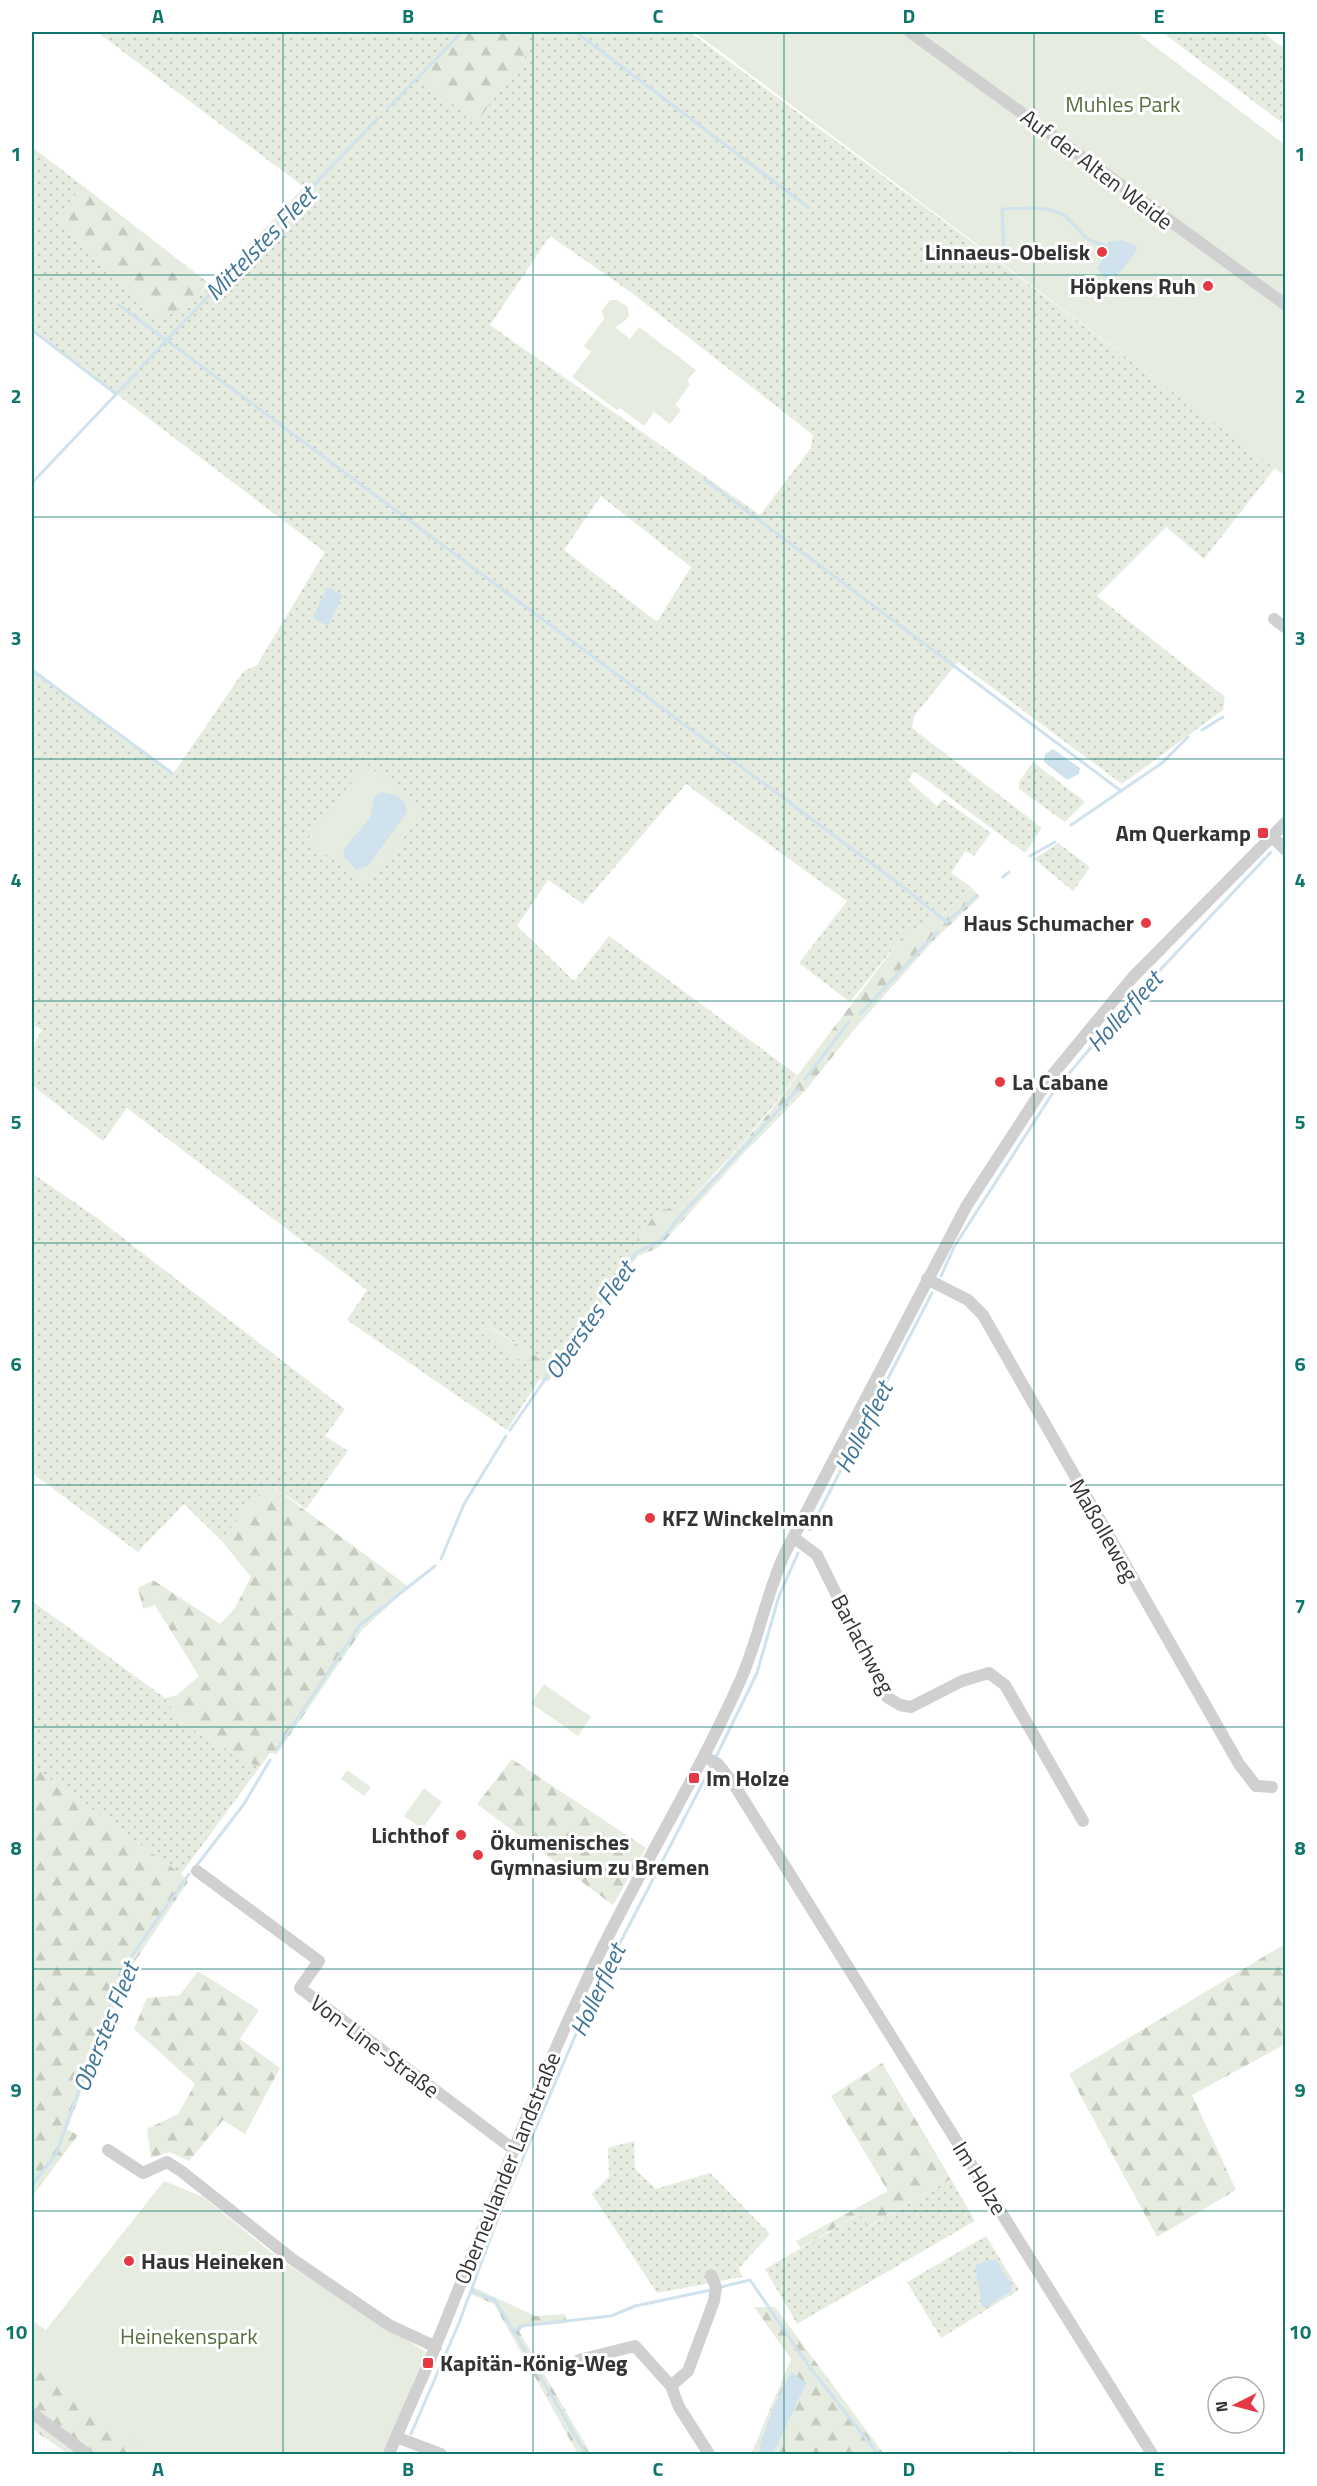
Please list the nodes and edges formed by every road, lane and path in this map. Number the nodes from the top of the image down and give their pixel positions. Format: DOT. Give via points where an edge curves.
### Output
graph roads {
  1 [pos="910,32"];
  2 [pos="1286,305"];
  3 [pos="1274,619"];
  4 [pos="1286,628"];
  5 [pos="1286,822"];
  6 [pos="1271,836"];
  7 [pos="1286,850"];
  8 [pos="927,1279"];
  9 [pos="793,1537"];
  10 [pos="712,1760"];
  11 [pos="1272,1787"];
  12 [pos="1083,1821"];
  13 [pos="196,1871"];
  14 [pos="513,2149"];
  15 [pos="108,2150"];
  16 [pos="711,2275"];
  17 [pos="436,2347"];
  18 [pos="579,2360"];
  19 [pos="671,2386"];
  20 [pos="32,2412"];
  21 [pos="396,2437"];
  22 [pos="87,2454"];
  23 [pos="389,2454"];
  24 [pos="441,2454"];
  25 [pos="709,2454"];
  26 [pos="1152,2454"];
  1 -- 2 [label="street, Auf der Alten Weide"];
  3 -- 4 [label="street"];
  5 -- 6 [label="street, Oberneulander Landstraße"];
  6 -- 7 [label="street"];
  6 -- 8 [label="street, Oberneulander Landstraße" via="1133,977 1049,1079 986,1174"];
  8 -- 9 [label="street, Oberneulander Landstraße"];
  8 -- 11 [label="street, Maßolleweg" via="968,1300 983,1315 1239,1764 1256,1786"];
  9 -- 10 [label="street, Oberneulander Landstraße" via="772,1581"];
  9 -- 12 [label="street, Barlachweg" via="817,1555 887,1697 900,1706 911,1707 962,1681 989,1673 1005,1685"];
  10 -- 14 [label="street, Oberneulander Landstraße" via="583,1987"];
  10 -- 26 [label="street, Im Holze" via="733,1783"];
  13 -- 14 [label="street, Von-Line-Straße" via="319,1961 300,1988"];
  14 -- 17 [label="street, Oberneulander Landstraße"];
  15 -- 17 [label="street" via="143,2173 166,2162 182,2171 292,2259 389,2325"];
  16 -- 19 [label="street" via="716,2287 708,2318 688,2371"];
  17 -- 21 [label="street, Oberneulander Landstraße"];
  18 -- 19 [label="street" via="635,2346"];
  19 -- 25 [label="street" via="679,2407"];
  20 -- 22 [label="street"];
  21 -- 23 [label="street, Oberneulander Landstraße"];
  21 -- 24 [label="street"];
}
